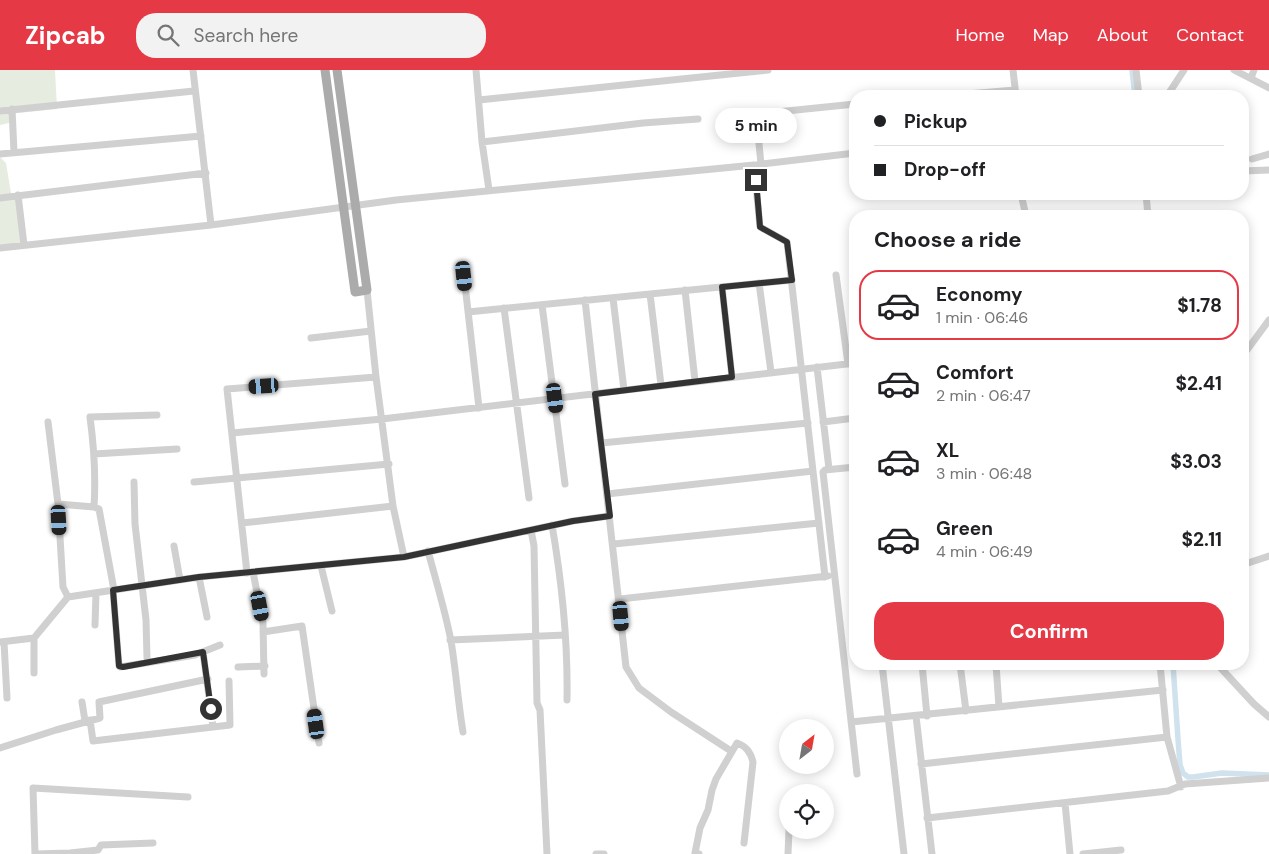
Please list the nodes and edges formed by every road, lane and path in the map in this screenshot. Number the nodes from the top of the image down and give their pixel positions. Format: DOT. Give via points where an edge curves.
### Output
graph roads {
  1 [pos="193,70"];
  2 [pos="325,70"];
  3 [pos="337,70"];
  4 [pos="476,70"];
  5 [pos="691,70"];
  6 [pos="768,70"];
  7 [pos="1013,70"];
  8 [pos="1136,70"];
  9 [pos="1184,70"];
  10 [pos="1234,70"];
  11 [pos="1254,70"];
  12 [pos="753,71"];
  13 [pos="692,78"];
  14 [pos="1251,78"];
  15 [pos="1269,88"];
  16 [pos="194,90"];
  17 [pos="1015,90"];
  18 [pos="1138,90"];
  19 [pos="1171,90"];
  20 [pos="479,100"];
  21 [pos="849,105"];
  22 [pos="12,109"];
  23 [pos="0,111"];
  24 [pos="698,120"];
  25 [pos="201,136"];
  26 [pos="482,142"];
  27 [pos="14,152"];
  28 [pos="849,153"];
  29 [pos="0,154"];
  30 [pos="1269,154"];
  31 [pos="1252,159"];
  32 [pos="758,164"];
  33 [pos="1269,170"];
  34 [pos="1249,171"];
  35 [pos="206,173"];
  36 [pos="489,190"];
  37 [pos="18,196"];
  38 [pos="0,198"];
  39 [pos="355,205"];
  40 [pos="343,208"];
  41 [pos="211,225"];
  42 [pos="24,245"];
  43 [pos="0,248"];
  44 [pos="836,275"];
  45 [pos="464,276"];
  46 [pos="792,280"];
  47 [pos="759,283"];
  48 [pos="722,287"];
  49 [pos="367,290"];
  50 [pos="685,290"];
  51 [pos="650,294"];
  52 [pos="613,298"];
  53 [pos="585,300"];
  54 [pos="542,305"];
  55 [pos="504,308"];
  56 [pos="468,312"];
  57 [pos="1269,320"];
  58 [pos="371,331"];
  59 [pos="311,338"];
  60 [pos="849,346"];
  61 [pos="1249,347"];
  62 [pos="849,363"];
  63 [pos="817,367"];
  64 [pos="802,369"];
  65 [pos="771,372"];
  66 [pos="732,377"];
  67 [pos="376,378"];
  68 [pos="695,381"];
  69 [pos="661,385"];
  70 [pos="624,390"];
  71 [pos="595,394"];
  72 [pos="555,398"];
  73 [pos="517,403"];
  74 [pos="479,408"];
  75 [pos="157,415"];
  76 [pos="849,419"];
  77 [pos="382,420"];
  78 [pos="48,422"];
  79 [pos="823,422"];
  80 [pos="808,423"];
  81 [pos="232,433"];
  82 [pos="601,443"];
  83 [pos="177,449"];
  84 [pos="94,454"];
  85 [pos="389,464"];
  86 [pos="849,467"];
  87 [pos="829,469"];
  88 [pos="813,471"];
  89 [pos="237,478"];
  90 [pos="134,482"];
  91 [pos="194,482"];
  92 [pos="566,484"];
  93 [pos="607,494"];
  94 [pos="529,498"];
  95 [pos="58,504"];
  96 [pos="393,506"];
  97 [pos="94,507"];
  98 [pos="610,516"];
  99 [pos="242,523"];
  100 [pos="819,523"];
  101 [pos="552,525"];
  102 [pos="531,530"];
  103 [pos="614,544"];
  104 [pos="174,546"];
  105 [pos="428,551"];
  106 [pos="1269,556"];
  107 [pos="404,557"];
  108 [pos="1249,562"];
  109 [pos="320,566"];
  110 [pos="250,572"];
  111 [pos="835,576"];
  112 [pos="199,577"];
  113 [pos="825,577"];
  114 [pos="180,580"];
  115 [pos="142,586"];
  116 [pos="114,590"];
  117 [pos="96,593"];
  118 [pos="68,597"];
  119 [pos="620,599"];
  120 [pos="332,611"];
  121 [pos="207,617"];
  122 [pos="95,625"];
  123 [pos="263,632"];
  124 [pos="565,636"];
  125 [pos="535,637"];
  126 [pos="34,638"];
  127 [pos="450,640"];
  128 [pos="2,642"];
  129 [pos="220,645"];
  130 [pos="203,652"];
  131 [pos="146,658"];
  132 [pos="238,667"];
  133 [pos="883,670"];
  134 [pos="923,670"];
  135 [pos="961,670"];
  136 [pos="996,670"];
  137 [pos="1161,670"];
  138 [pos="1223,670"];
  139 [pos="34,673"];
  140 [pos="208,679"];
  141 [pos="229,681"];
  142 [pos="1163,690"];
  143 [pos="7,698"];
  144 [pos="567,700"];
  145 [pos="82,702"];
  146 [pos="999,707"];
  147 [pos="966,712"];
  148 [pos="916,716"];
  149 [pos="927,716"];
  150 [pos="1269,717"];
  151 [pos="888,718"];
  152 [pos="87,720"];
  153 [pos="851,722"];
  154 [pos="213,727"];
  155 [pos="463,732"];
  156 [pos="1167,737"];
  157 [pos="319,743"];
  158 [pos="0,748"];
  159 [pos="731,751"];
  160 [pos="921,764"];
  161 [pos="857,774"];
  162 [pos="1269,778"];
  163 [pos="1181,787"];
  164 [pos="188,797"];
  165 [pos="1065,803"];
  166 [pos="927,818"];
  167 [pos="789,839"];
  168 [pos="154,843"];
  169 [pos="744,844"];
  170 [pos="1121,850"];
  171 [pos="35,854"];
  172 [pos="547,854"];
  173 [pos="596,854"];
  174 [pos="604,854"];
  175 [pos="699,854"];
  176 [pos="788,854"];
  177 [pos="904,854"];
  178 [pos="932,854"];
  179 [pos="1070,854"];
  180 [pos="1083,854"];
  1 -- 16 [label="street"];
  2 -- 40 [label="main road"];
  3 -- 39 [label="main road"];
  4 -- 20 [label="street"];
  5 -- 13 [label="street"];
  6 -- 12 [label="street"];
  7 -- 17 [label="street"];
  8 -- 18 [label="street"];
  9 -- 19 [label="street"];
  10 -- 14 [label="street"];
  11 -- 14 [label="street"];
  12 -- 13 [label="street"];
  13 -- 20 [label="street"];
  14 -- 15 [label="street"];
  16 -- 22 [label="street"];
  16 -- 25 [label="street"];
  20 -- 26 [label="street"];
  21 -- 32 [label="street" via="756,114"];
  22 -- 23 [label="street"];
  22 -- 27 [label="street"];
  24 -- 26 [label="street"];
  25 -- 27 [label="street"];
  25 -- 35 [label="street"];
  26 -- 36 [label="street"];
  27 -- 29 [label="street"];
  28 -- 32 [label="street"];
  30 -- 31 [label="street"];
  32 -- 36 [label="street"];
  32 -- 46 [label="street" via="760,227 787,242"];
  33 -- 34 [label="street"];
  35 -- 37 [label="street"];
  35 -- 41 [label="street"];
  36 -- 39 [label="street"];
  37 -- 38 [label="street"];
  37 -- 42 [label="street"];
  39 -- 40 [label="street"];
  39 -- 49 [label="main road"];
  40 -- 41 [label="street"];
  40 -- 49 [label="main road" via="355,292"];
  41 -- 42 [label="street"];
  42 -- 43 [label="street"];
  44 -- 60 [label="street"];
  45 -- 56 [label="street"];
  46 -- 47 [label="street"];
  46 -- 64 [label="street"];
  47 -- 48 [label="street"];
  47 -- 65 [label="street"];
  48 -- 50 [label="street"];
  48 -- 66 [label="street"];
  49 -- 58 [label="street"];
  50 -- 51 [label="street"];
  50 -- 68 [label="street"];
  51 -- 52 [label="street"];
  51 -- 69 [label="street"];
  52 -- 53 [label="street"];
  52 -- 70 [label="street"];
  53 -- 54 [label="street"];
  53 -- 71 [label="street"];
  54 -- 55 [label="street"];
  54 -- 72 [label="street"];
  55 -- 56 [label="street"];
  55 -- 73 [label="street"];
  56 -- 74 [label="street"];
  57 -- 61 [label="street"];
  58 -- 59 [label="street"];
  58 -- 67 [label="street"];
  62 -- 63 [label="street"];
  63 -- 64 [label="street"];
  63 -- 79 [label="street"];
  64 -- 65 [label="street"];
  64 -- 80 [label="street"];
  65 -- 66 [label="street"];
  66 -- 68 [label="street"];
  67 -- 77 [label="street"];
  67 -- 81 [label="street" via="227,389"];
  68 -- 69 [label="street"];
  69 -- 70 [label="street"];
  70 -- 71 [label="street"];
  71 -- 72 [label="street"];
  71 -- 82 [label="street"];
  72 -- 73 [label="street"];
  72 -- 92 [label="street"];
  73 -- 74 [label="street"];
  73 -- 94 [label="street"];
  74 -- 77 [label="street"];
  75 -- 84 [label="street" via="90,417"];
  76 -- 79 [label="street"];
  77 -- 81 [label="street"];
  77 -- 85 [label="street"];
  78 -- 95 [label="street"];
  79 -- 87 [label="street"];
  80 -- 82 [label="street"];
  80 -- 88 [label="street"];
  81 -- 89 [label="street"];
  82 -- 93 [label="street"];
  83 -- 84 [label="street"];
  84 -- 97 [label="street"];
  85 -- 89 [label="street"];
  85 -- 96 [label="street"];
  86 -- 87 [label="street"];
  87 -- 111 [label="street" via="823,472"];
  88 -- 93 [label="street"];
  88 -- 100 [label="street"];
  89 -- 91 [label="street"];
  89 -- 99 [label="street"];
  90 -- 115 [label="street"];
  93 -- 98 [label="street"];
  95 -- 97 [label="street"];
  95 -- 118 [label="street" via="63,587"];
  96 -- 99 [label="street"];
  96 -- 107 [label="street"];
  97 -- 116 [label="street" via="99,509"];
  98 -- 101 [label="street"];
  98 -- 103 [label="street"];
  99 -- 110 [label="street"];
  100 -- 103 [label="street"];
  100 -- 113 [label="street"];
  101 -- 102 [label="street"];
  101 -- 124 [label="street"];
  102 -- 105 [label="street"];
  102 -- 125 [label="street"];
  103 -- 119 [label="street"];
  104 -- 114 [label="street"];
  105 -- 107 [label="street"];
  105 -- 127 [label="street"];
  106 -- 108 [label="street"];
  107 -- 109 [label="street"];
  109 -- 110 [label="street"];
  109 -- 120 [label="street"];
  110 -- 112 [label="street"];
  110 -- 123 [label="street"];
  111 -- 113 [label="street"];
  111 -- 153 [label="street"];
  112 -- 114 [label="street"];
  112 -- 121 [label="street"];
  113 -- 119 [label="street"];
  114 -- 115 [label="street"];
  115 -- 116 [label="street"];
  115 -- 131 [label="street"];
  116 -- 117 [label="street"];
  116 -- 130 [label="street" via="120,667"];
  117 -- 118 [label="street"];
  117 -- 122 [label="street"];
  118 -- 126 [label="street"];
  119 -- 159 [label="street" via="626,667 639,688"];
  123 -- 132 [label="street" via="264,670"];
  123 -- 157 [label="street" via="302,626"];
  124 -- 125 [label="street"];
  124 -- 144 [label="street"];
  125 -- 127 [label="street"];
  125 -- 172 [label="street"];
  126 -- 128 [label="street"];
  126 -- 139 [label="street"];
  127 -- 155 [label="street"];
  128 -- 143 [label="street"];
  129 -- 130 [label="street"];
  130 -- 140 [label="street"];
  133 -- 151 [label="street"];
  134 -- 149 [label="street"];
  135 -- 147 [label="street"];
  136 -- 146 [label="street"];
  137 -- 142 [label="street"];
  138 -- 150 [label="street"];
  140 -- 152 [label="street" via="99,702 100,718"];
  140 -- 154 [label="street"];
  141 -- 154 [label="street" via="231,724"];
  142 -- 146 [label="street"];
  142 -- 156 [label="street"];
  145 -- 152 [label="street"];
  146 -- 147 [label="street"];
  147 -- 149 [label="street"];
  148 -- 149 [label="street"];
  148 -- 151 [label="street"];
  148 -- 160 [label="street"];
  151 -- 153 [label="street"];
  151 -- 177 [label="street"];
  152 -- 154 [label="street" via="93,741"];
  152 -- 158 [label="street"];
  153 -- 161 [label="street"];
  156 -- 160 [label="street"];
  156 -- 163 [label="street"];
  159 -- 169 [label="street" via="737,743 742,745 753,762"];
  159 -- 175 [label="street" via="712,790 700,828 695,853"];
  160 -- 166 [label="street"];
  162 -- 163 [label="street" via="1185,784"];
  163 -- 165 [label="street"];
  164 -- 171 [label="street" via="32,788"];
  165 -- 166 [label="street"];
  165 -- 179 [label="street"];
  166 -- 178 [label="street"];
  167 -- 176 [label="street"];
  168 -- 171 [label="street" via="101,845 98,850"];
  170 -- 180 [label="street"];
  173 -- 174 [label="street"];
}
